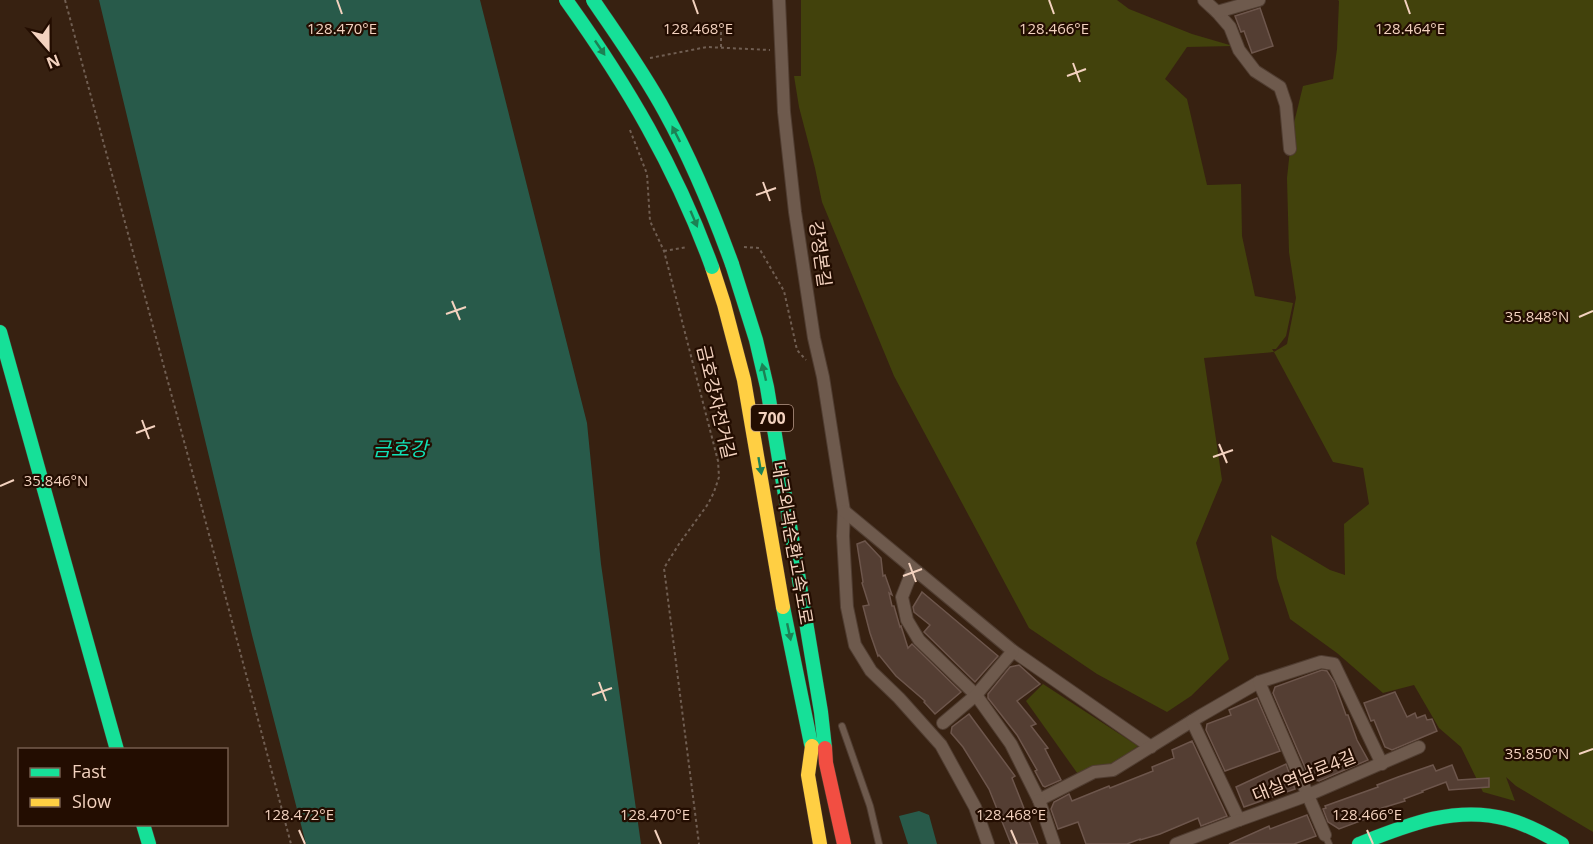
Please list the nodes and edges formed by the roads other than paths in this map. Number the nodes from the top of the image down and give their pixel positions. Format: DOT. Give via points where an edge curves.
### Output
graph roads {
  1 [pos="566,0"];
  2 [pos="593,0"];
  3 [pos="779,0"];
  4 [pos="1204,0"];
  5 [pos="1229,0"];
  6 [pos="1259,0"];
  7 [pos="1217,12"];
  8 [pos="1290,149"];
  9 [pos="0,332"];
  10 [pos="843,511"];
  11 [pos="913,569"];
  12 [pos="1012,651"];
  13 [pos="1259,682"];
  14 [pos="976,695"];
  15 [pos="1192,721"];
  16 [pos="943,723"];
  17 [pos="842,726"];
  18 [pos="930,733"];
  19 [pos="812,746"];
  20 [pos="1151,747"];
  21 [pos="1419,747"];
  22 [pos="116,748"];
  23 [pos="826,763"];
  24 [pos="1382,764"];
  25 [pos="1308,795"];
  26 [pos="1039,800"];
  27 [pos="1239,820"];
  28 [pos="143,826"];
  29 [pos="1327,840"];
  30 [pos="149,844"];
  31 [pos="820,844"];
  32 [pos="833,844"];
  33 [pos="844,844"];
  34 [pos="854,844"];
  35 [pos="879,844"];
  36 [pos="988,844"];
  37 [pos="1054,844"];
  38 [pos="1176,844"];
  39 [pos="1359,844"];
  40 [pos="1562,844"];
  1 -- 19 [label="main road, 대구외곽순환고속도로 / 700, one-way, bridge" via="645,121 695,219 712,267 747,392 777,575"];
  23 -- 2 [label="main road, 대구외곽순환고속도로 / 700, one-way, bridge" via="821,712 756,340 697,174 665,112"];
  3 -- 10 [label="street, 강정본길" via="784,112 795,212"];
  4 -- 7 [label="street"];
  5 -- 7 [label="lane"];
  6 -- 7 [label="street"];
  7 -- 8 [label="street" via="1255,71 1280,87 1286,105"];
  9 -- 22 [label="main road"];
  10 -- 11 [label="street"];
  10 -- 18 [label="street" via="847,607 855,645 871,671"];
  11 -- 12 [label="street"];
  11 -- 14 [label="street" via="902,597 908,620 919,640"];
  12 -- 14 [label="street"];
  12 -- 20 [label="street"];
  13 -- 15 [label="street, 대실역남로4길"];
  13 -- 24 [label="street, 대실역남로4길" via="1322,662 1334,664"];
  13 -- 25 [label="street"];
  14 -- 16 [label="street"];
  14 -- 26 [label="street" via="1011,744"];
  15 -- 20 [label="street, 대실역남로4길"];
  15 -- 27 [label="street, 대실역남로4길"];
  16 -- 18 [label="lane"];
  17 -- 35 [label="lane"];
  18 -- 36 [label="street" via="941,745 975,807"];
  19 -- 31 [label="main road" via="808,775"];
  19 -- 32 [label="main road, 대구외곽순환고속도로 / 700"];
  20 -- 26 [label="street, 대실역남로4길" via="1113,770 1094,771"];
  21 -- 24 [label="street, 대실역남로4길"];
  23 -- 33 [label="main road, 대구외곽순환고속도로 / 700"];
  23 -- 34 [label="main road" via="844,802"];
  24 -- 25 [label="street, 대실역남로4길"];
  25 -- 27 [label="street, 대실역남로4길"];
  25 -- 29 [label="street"];
  26 -- 37 [label="street"];
  27 -- 38 [label="street, 대실역남로4길"];
  28 -- 30 [label="main road"];
  39 -- 40 [label="main road" via="1423,819 1453,813 1505,818"];
}
